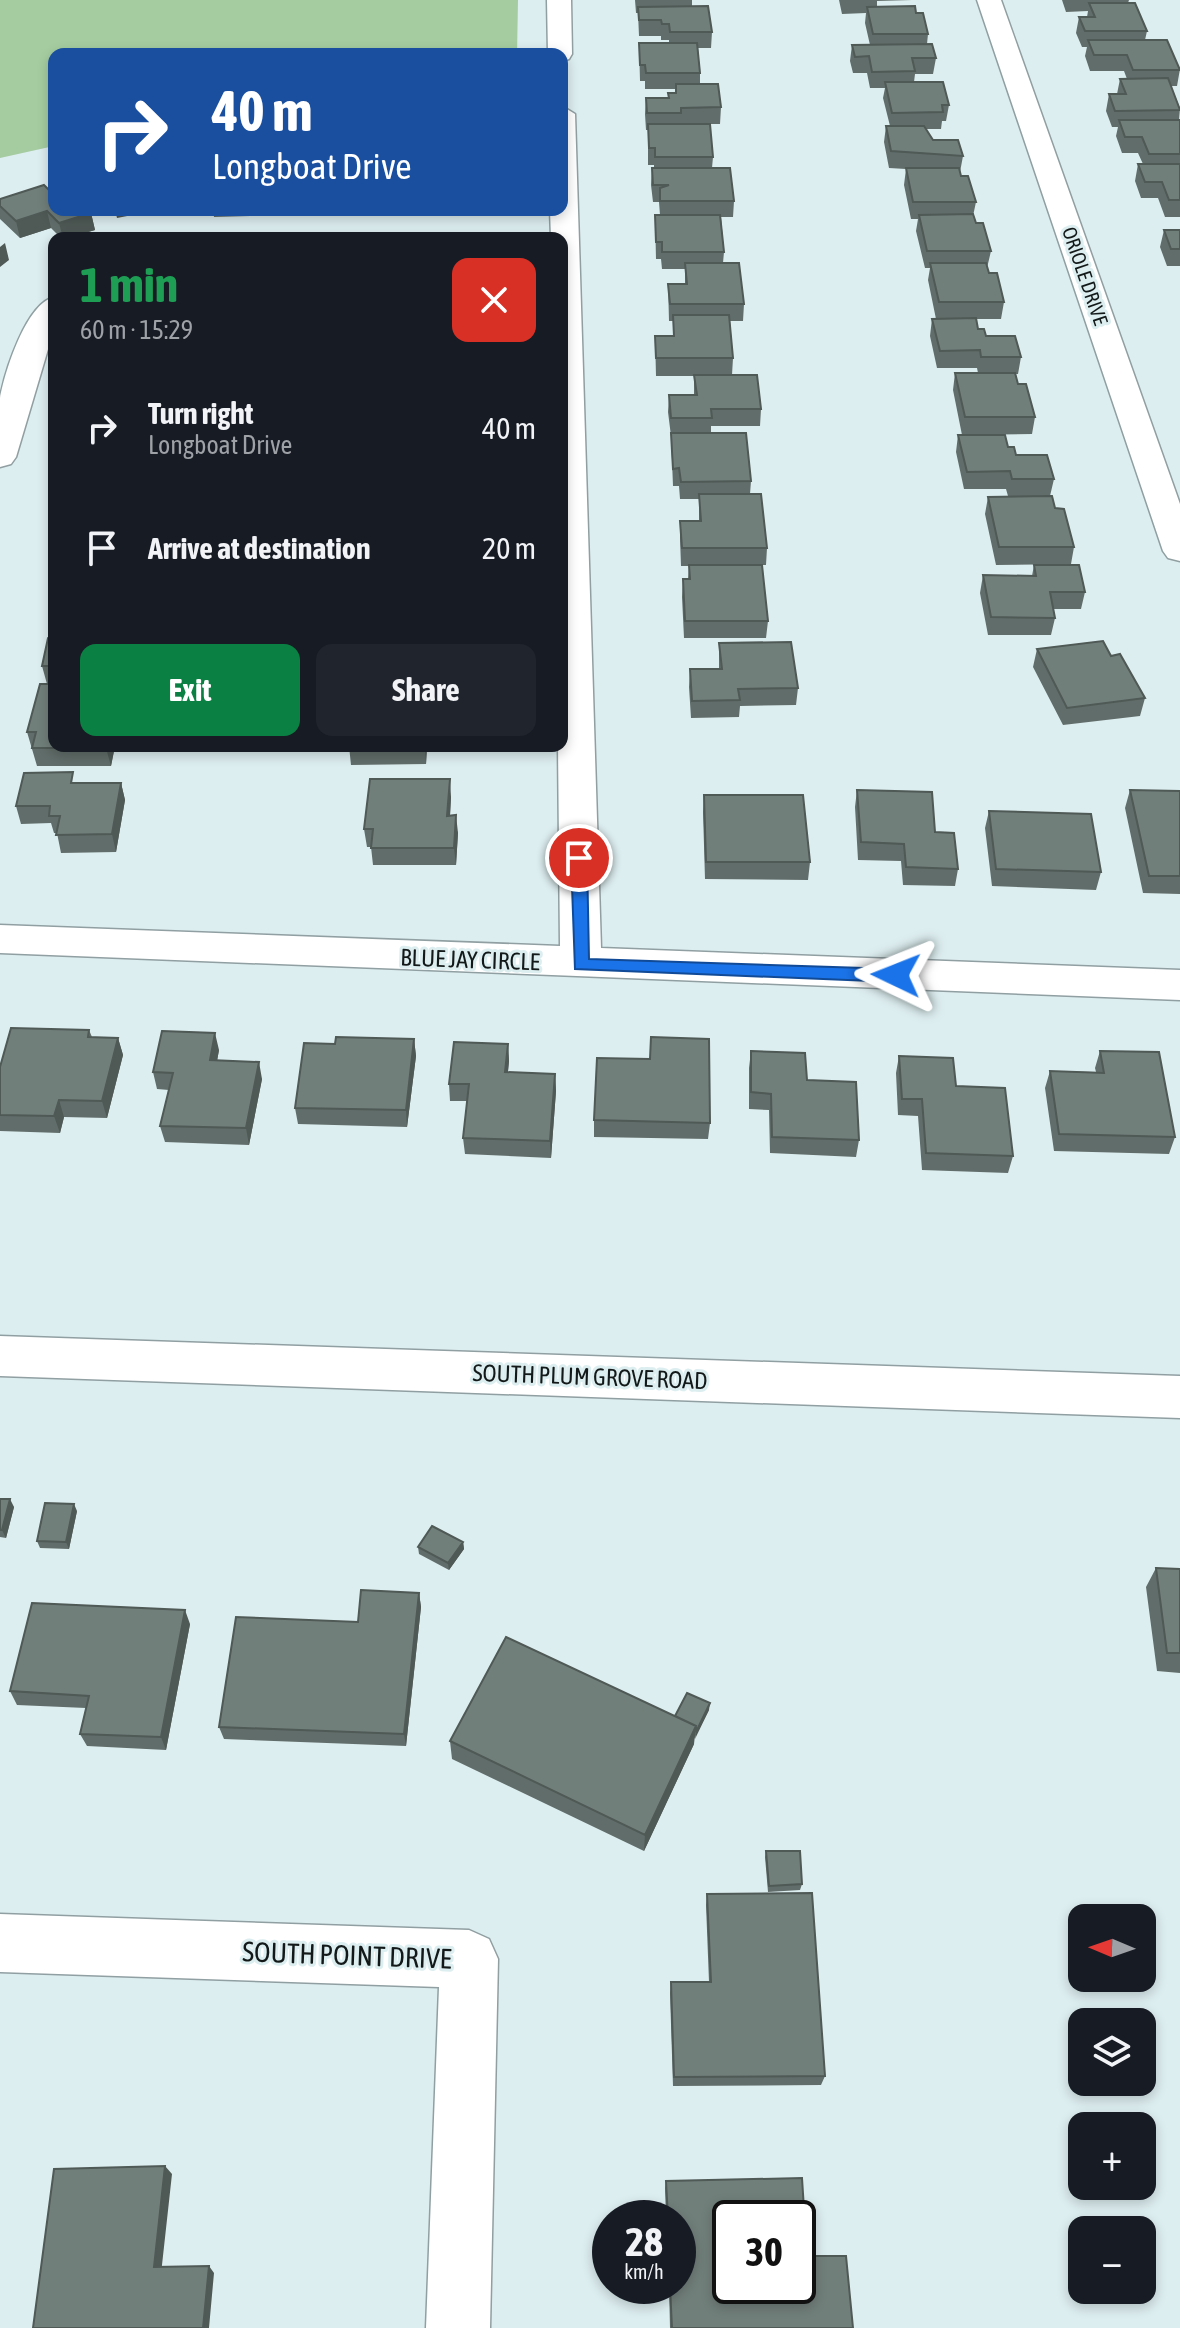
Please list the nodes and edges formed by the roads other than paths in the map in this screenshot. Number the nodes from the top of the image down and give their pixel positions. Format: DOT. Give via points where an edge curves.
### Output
graph roads {
  1 [pos="559,0"];
  2 [pos="989,0"];
  3 [pos="560,48"];
  4 [pos="48,314"];
  5 [pos="568,423"];
  6 [pos="0,457"];
  7 [pos="1180,551"];
  8 [pos="0,939"];
  9 [pos="581,964"];
  10 [pos="1180,985"];
  11 [pos="0,1356"];
  12 [pos="1180,1397"];
  13 [pos="0,1943"];
  14 [pos="458,2328"];
  1 -- 3 [label="street"];
  2 -- 7 [label="street, ORIOLE DRIVE"];
  4 -- 6 [label="street" via="32,349"];
  5 -- 9 [label="street"];
  8 -- 9 [label="street, BLUE JAY CIRCLE"];
  9 -- 10 [label="street, BLUE JAY CIRCLE"];
  11 -- 12 [label="street, SOUTH PLUM GROVE ROAD"];
  13 -- 14 [label="street, SOUTH POINT DRIVE" via="469,1959"];
}
